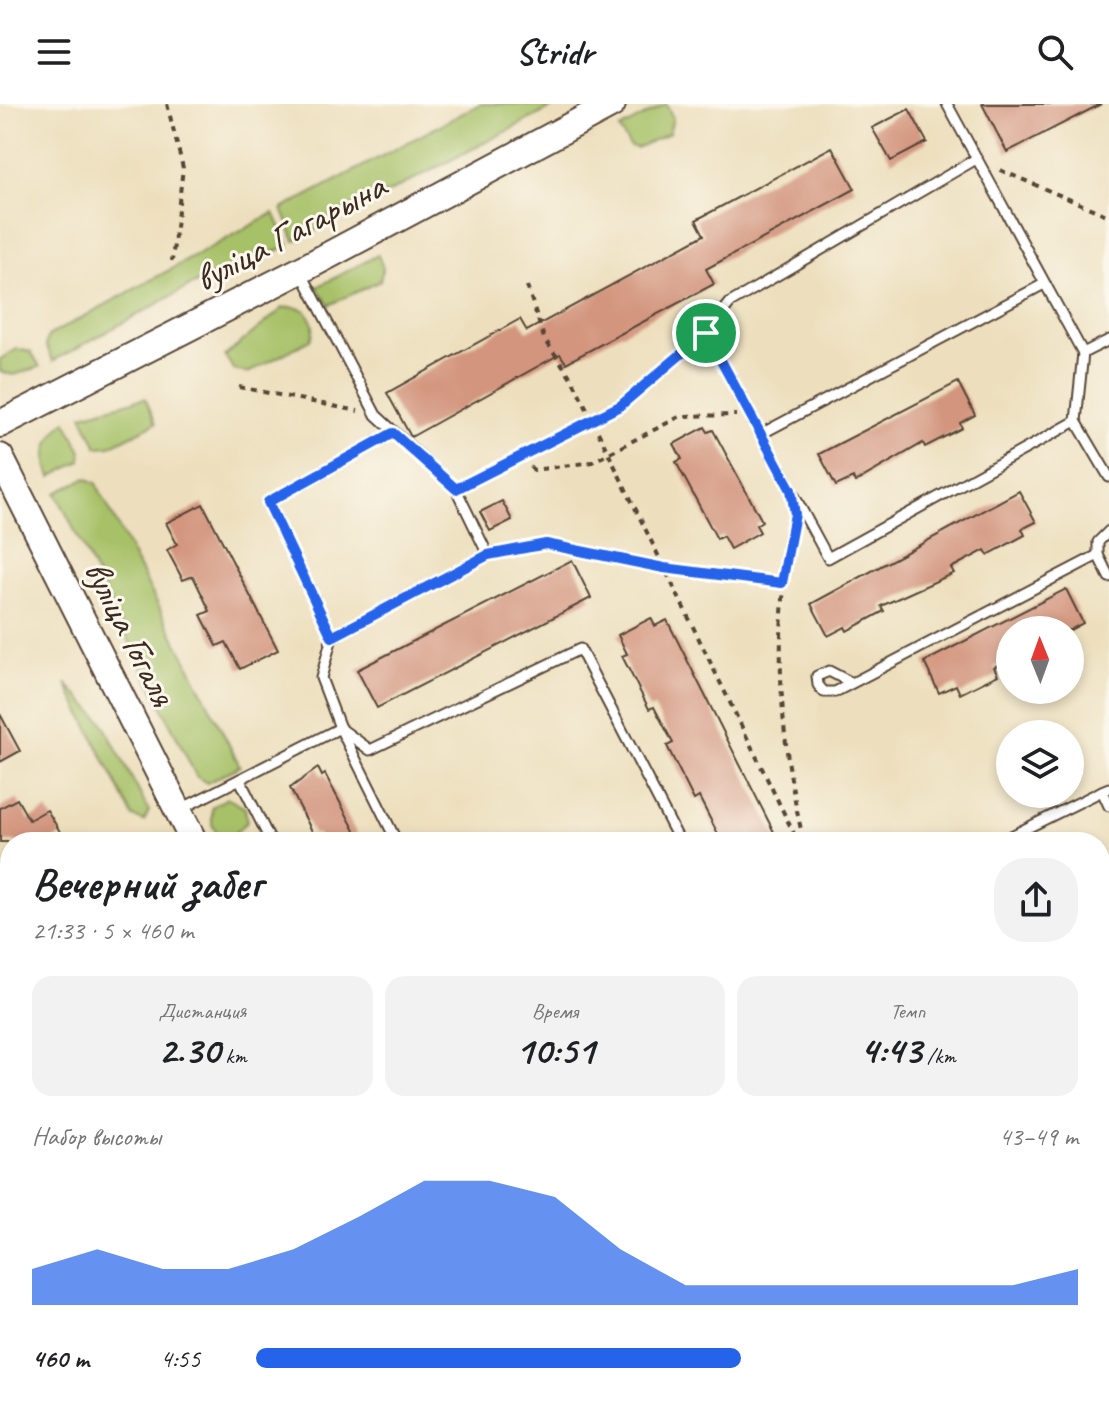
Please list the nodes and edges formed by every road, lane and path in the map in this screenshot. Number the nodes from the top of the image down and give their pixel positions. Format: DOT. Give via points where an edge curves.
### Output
graph roads {
  1 [pos="167,104"];
  2 [pos="612,104"];
  3 [pos="947,104"];
  4 [pos="976,159"];
  5 [pos="1109,216"];
  6 [pos="172,261"];
  7 [pos="301,270"];
  8 [pos="1044,284"];
  9 [pos="527,286"];
  10 [pos="706,333"];
  11 [pos="1109,340"];
  12 [pos="1083,353"];
  13 [pos="239,387"];
  14 [pos="376,415"];
  15 [pos="750,415"];
  16 [pos="592,420"];
  17 [pos="1076,421"];
  18 [pos="0,424"];
  19 [pos="393,433"];
  20 [pos="761,434"];
  21 [pos="608,453"];
  22 [pos="0,457"];
  23 [pos="519,457"];
  24 [pos="1109,477"];
  25 [pos="456,489"];
  26 [pos="791,490"];
  27 [pos="1109,531"];
  28 [pos="488,555"];
  29 [pos="1098,555"];
  30 [pos="664,568"];
  31 [pos="1109,577"];
  32 [pos="782,583"];
  33 [pos="332,637"];
  34 [pos="852,683"];
  35 [pos="340,728"];
  36 [pos="240,780"];
  37 [pos="1105,790"];
  38 [pos="1109,806"];
  39 [pos="178,810"];
  40 [pos="189,832"];
  41 [pos="266,832"];
  42 [pos="392,832"];
  43 [pos="675,832"];
  44 [pos="796,832"];
  45 [pos="799,832"];
  46 [pos="1019,832"];
  1 -- 6 [label="path" via="183,168"];
  2 -- 7 [label="main road, вуліца Гагарына"];
  3 -- 4 [label="lane"];
  4 -- 5 [label="path"];
  4 -- 8 [label="lane"];
  4 -- 10 [label="lane" via="730,303"];
  7 -- 14 [label="lane"];
  7 -- 18 [label="main road, вуліца Гагарына"];
  8 -- 12 [label="lane"];
  8 -- 20 [label="lane"];
  9 -- 16 [label="path" via="544,338"];
  10 -- 15 [label="lane"];
  10 -- 16 [label="lane" via="620,406"];
  11 -- 12 [label="lane"];
  12 -- 17 [label="lane"];
  13 -- 14 [label="path"];
  14 -- 19 [label="lane"];
  15 -- 20 [label="lane"];
  15 -- 21 [label="path" via="681,416"];
  16 -- 21 [label="path"];
  16 -- 23 [label="lane"];
  17 -- 24 [label="lane"];
  17 -- 26 [label="lane" via="828,558"];
  19 -- 25 [label="lane"];
  19 -- 33 [label="lane" via="268,502"];
  20 -- 26 [label="lane"];
  21 -- 23 [label="path" via="592,462 534,470"];
  21 -- 30 [label="path"];
  22 -- 39 [label="main road, вуліца Гогаля"];
  23 -- 25 [label="lane"];
  25 -- 28 [label="lane"];
  26 -- 32 [label="path" via="795,514"];
  27 -- 29 [label="lane" via="1098,542"];
  28 -- 30 [label="path" via="546,544"];
  28 -- 33 [label="lane"];
  29 -- 31 [label="lane"];
  29 -- 34 [label="lane"];
  30 -- 32 [label="path"];
  30 -- 44 [label="path"];
  32 -- 45 [label="path" via="778,648 789,781"];
  33 -- 35 [label="lane" via="321,678"];
  35 -- 36 [label="lane"];
  35 -- 42 [label="lane"];
  35 -- 43 [label="lane" via="370,750 580,649"];
  36 -- 39 [label="lane"];
  36 -- 41 [label="lane"];
  37 -- 38 [label="lane"];
  37 -- 46 [label="lane"];
  39 -- 40 [label="main road, вуліца Гогаля"];
}
